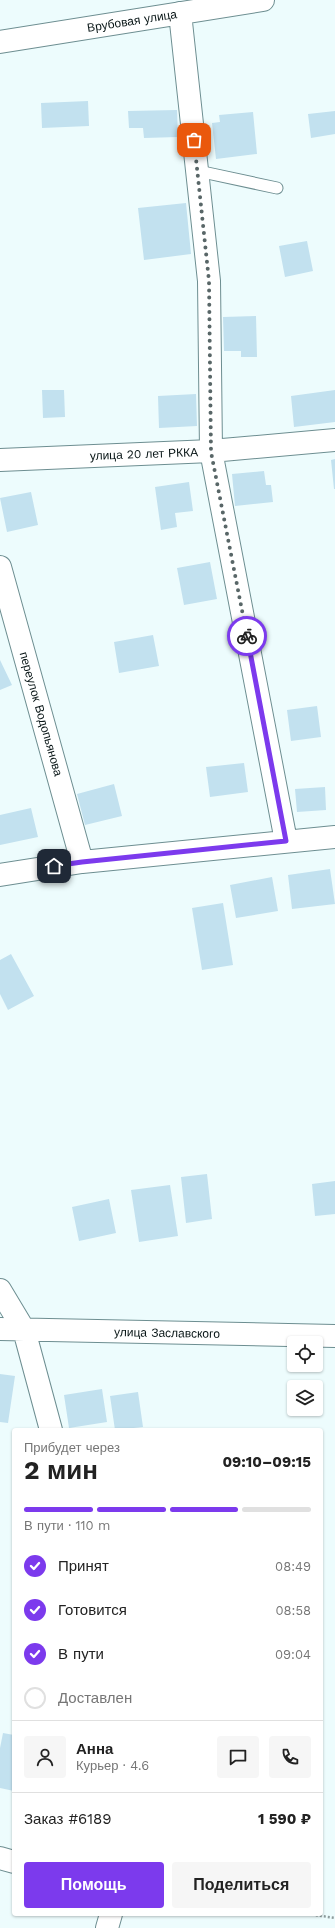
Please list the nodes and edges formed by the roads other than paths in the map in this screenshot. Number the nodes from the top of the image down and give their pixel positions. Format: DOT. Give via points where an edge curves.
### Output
graph roads {
  1 [pos="263,0"];
  2 [pos="180,13"];
  3 [pos="0,42"];
  4 [pos="198,171"];
  5 [pos="277,188"];
  6 [pos="335,440"];
  7 [pos="211,452"];
  8 [pos="0,460"];
  9 [pos="0,567"];
  10 [pos="335,837"];
  11 [pos="286,841"];
  12 [pos="82,862"];
  13 [pos="0,875"];
  14 [pos="0,1290"];
  15 [pos="0,1329"];
  16 [pos="24,1330"];
  17 [pos="335,1336"];
  18 [pos="50,1428"];
  19 [pos="0,1858"];
  20 [pos="12,1861"];
  21 [pos="110,1916"];
  22 [pos="107,1928"];
  1 -- 2 [label="street, Врубовая улица"];
  2 -- 3 [label="street, Врубовая улица"];
  2 -- 4 [label="street"];
  4 -- 5 [label="lane"];
  4 -- 7 [label="street" via="209,281"];
  6 -- 7 [label="street, улица 20 лет РККА"];
  7 -- 8 [label="street, улица 20 лет РККА"];
  7 -- 11 [label="street"];
  9 -- 12 [label="street, переулок Водопьянова"];
  10 -- 11 [label="street"];
  11 -- 12 [label="street"];
  12 -- 13 [label="street"];
  14 -- 16 [label="street"];
  15 -- 16 [label="street, улица Заславского"];
  16 -- 17 [label="street, улица Заславского"];
  16 -- 18 [label="street"];
  19 -- 20 [label="street"];
  21 -- 22 [label="street"];
}
